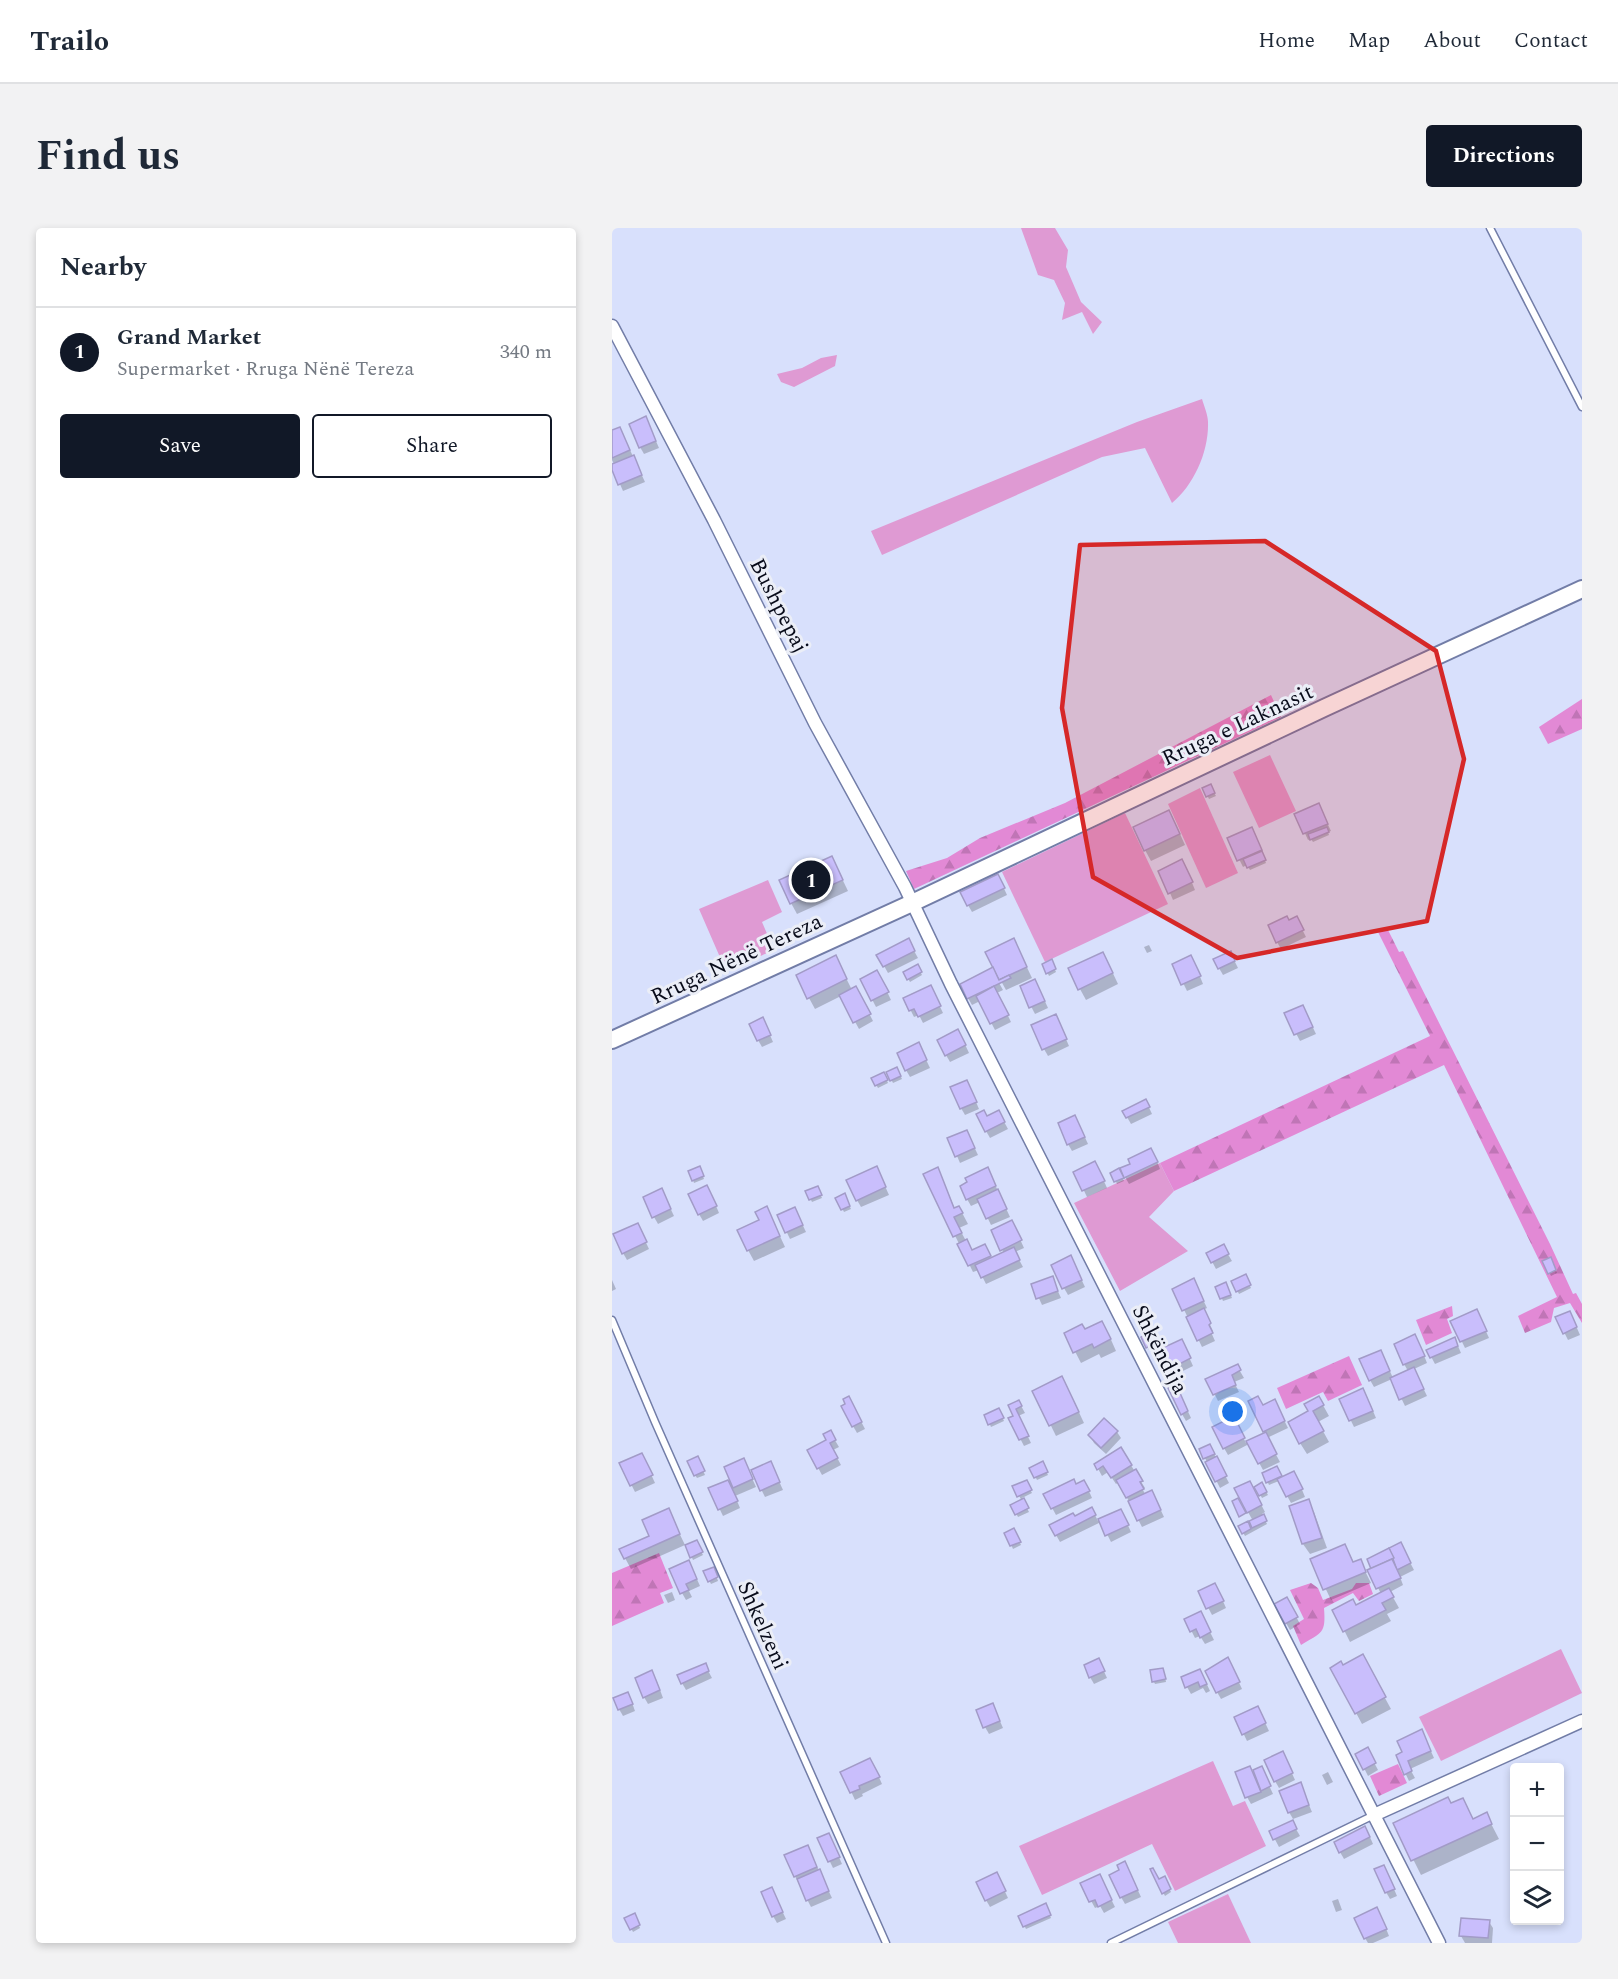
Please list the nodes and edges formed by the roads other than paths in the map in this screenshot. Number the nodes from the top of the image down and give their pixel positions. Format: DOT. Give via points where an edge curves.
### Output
graph roads {
  1 [pos="1490,228"];
  2 [pos="612,326"];
  3 [pos="1582,406"];
  4 [pos="1582,589"];
  5 [pos="912,903"];
  6 [pos="612,1040"];
  7 [pos="612,1320"];
  8 [pos="1582,1721"];
  9 [pos="1374,1815"];
  10 [pos="886,1943"];
  11 [pos="1111,1943"];
  12 [pos="1439,1943"];
  1 -- 3 [label="lane"];
  2 -- 5 [label="street, Bushpepaj" via="815,723"];
  4 -- 5 [label="main road, Rruga e Laknasit"];
  5 -- 6 [label="main road, Rruga Nënë Tereza"];
  5 -- 9 [label="street, Shkëndija"];
  7 -- 10 [label="lane, Shkelzeni"];
  8 -- 9 [label="street"];
  9 -- 11 [label="lane"];
  9 -- 12 [label="street, Shkëndija"];
}
